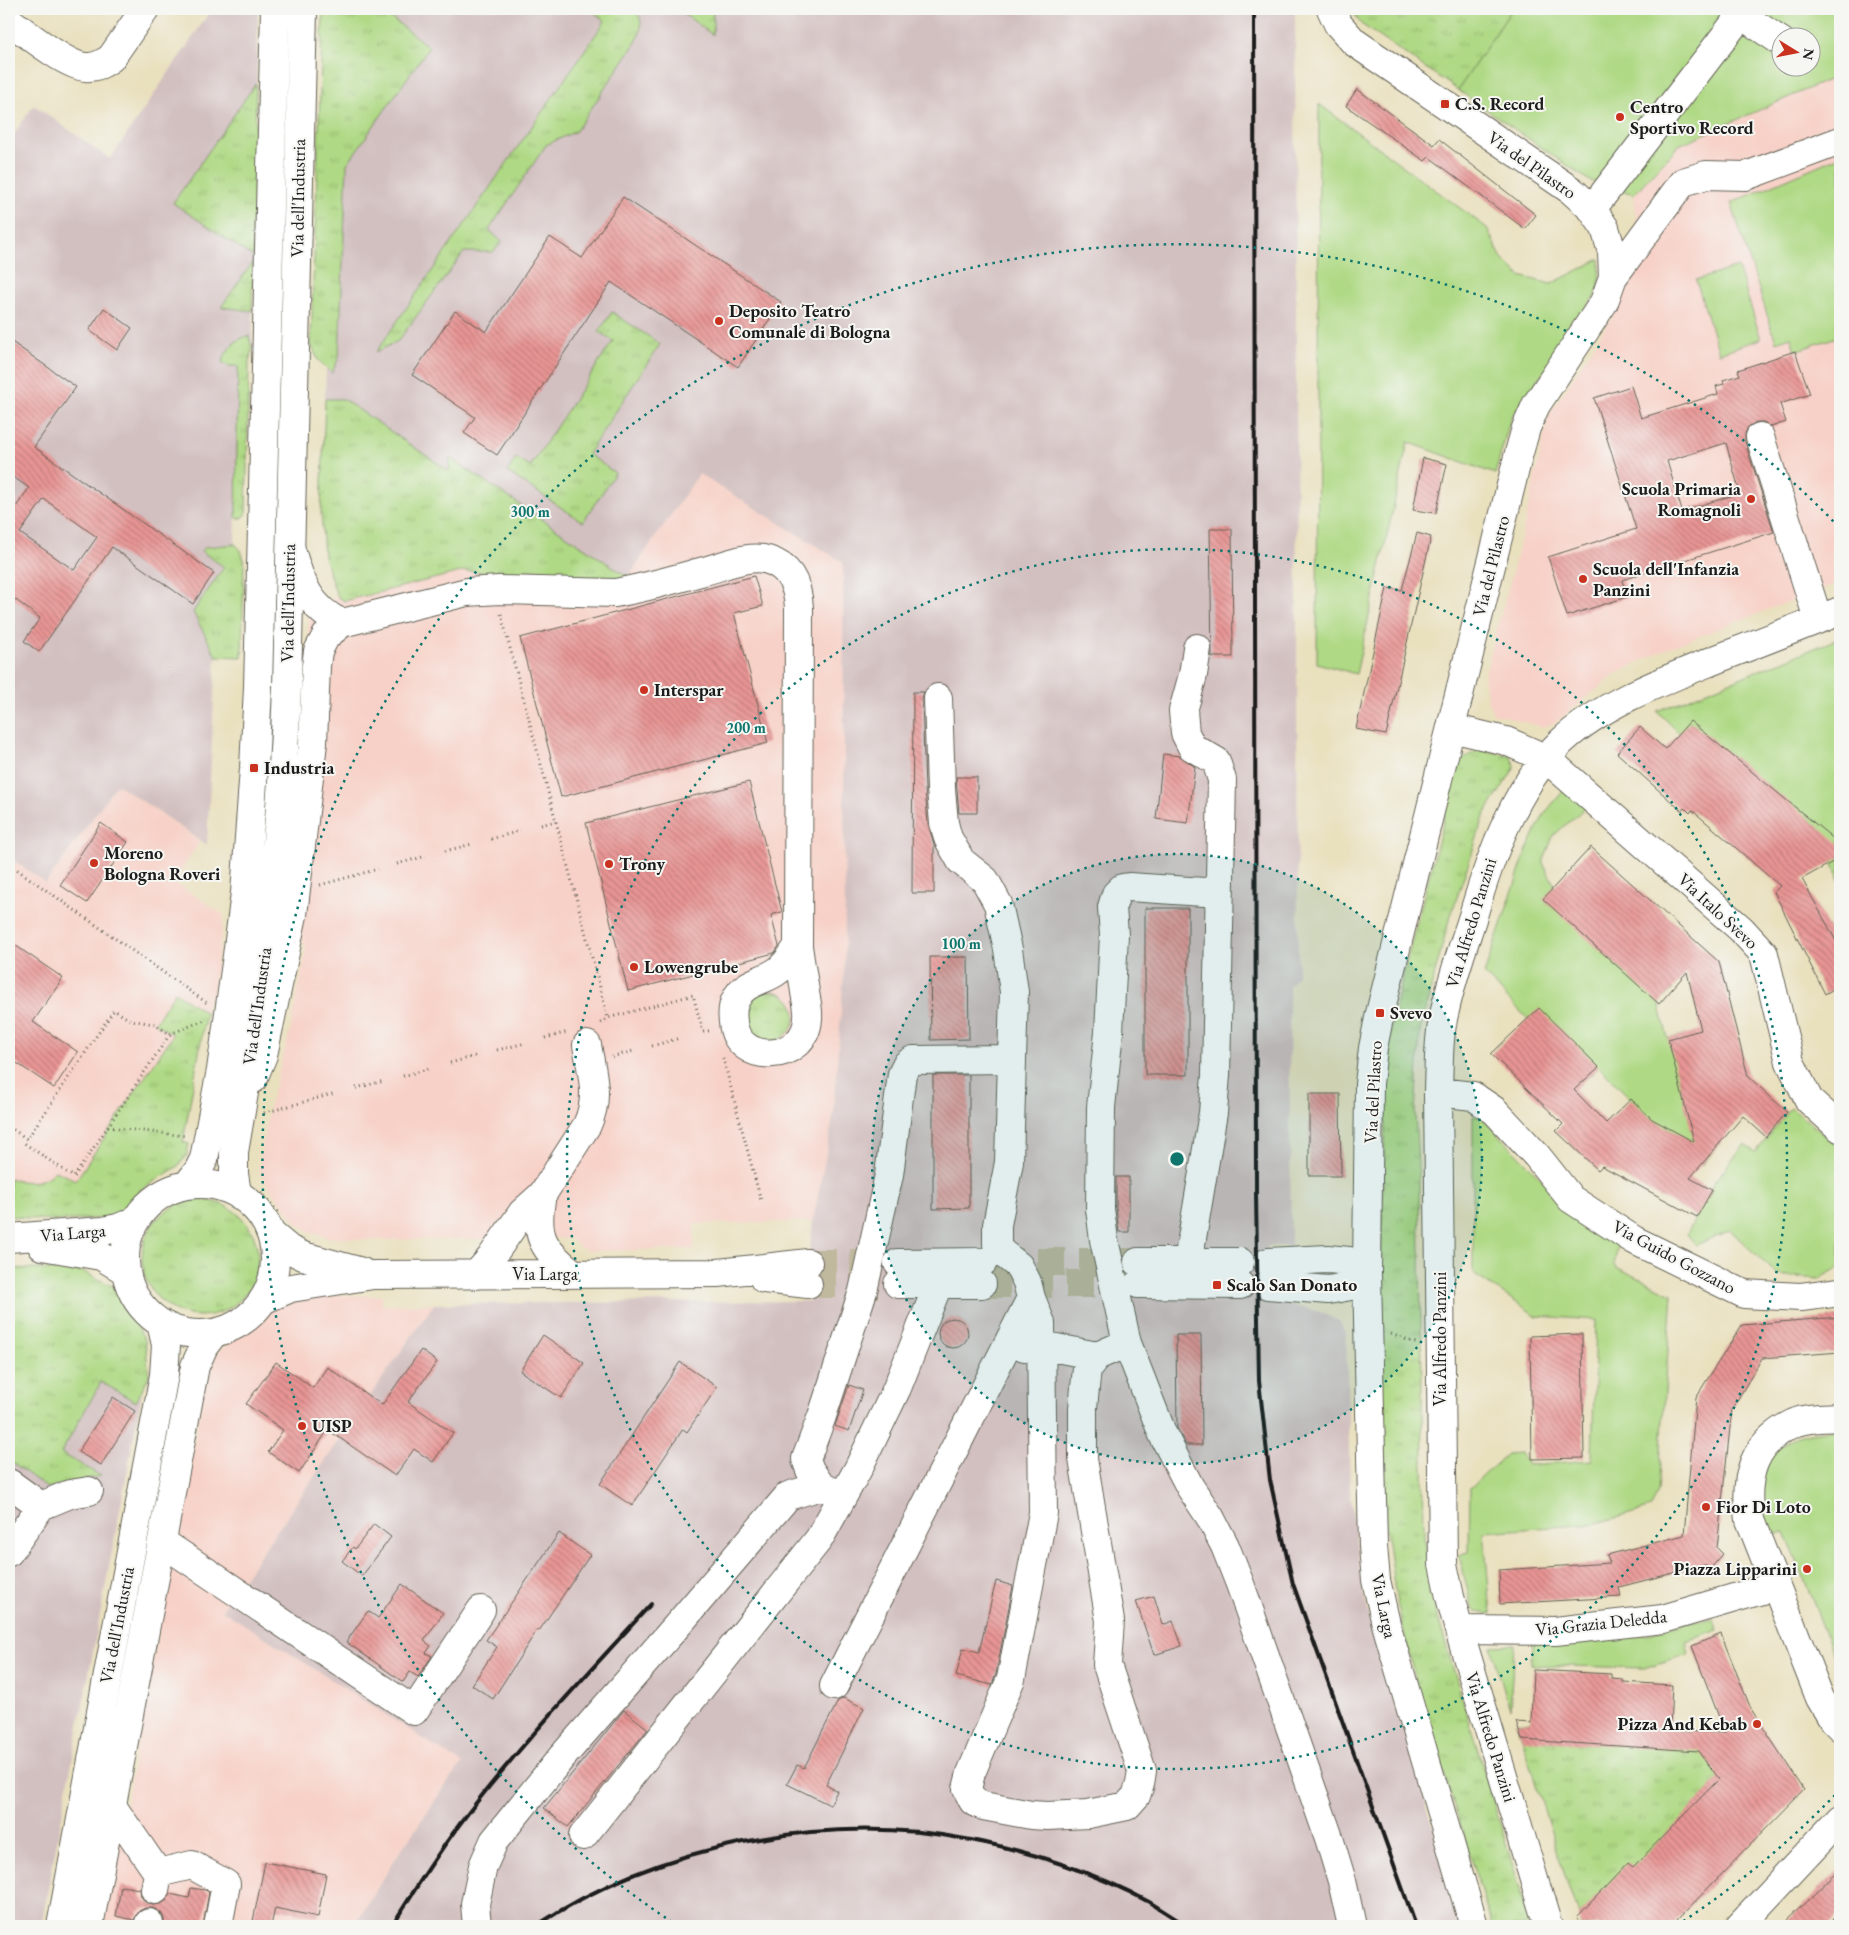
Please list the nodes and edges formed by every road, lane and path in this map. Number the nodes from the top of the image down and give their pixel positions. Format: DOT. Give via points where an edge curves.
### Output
graph roads {
  1 [pos="145,9"];
  2 [pos="275,9"];
  3 [pos="303,9"];
  4 [pos="1331,9"];
  5 [pos="9,21"];
  6 [pos="1772,35"];
  7 [pos="1840,141"];
  8 [pos="1592,208"];
  9 [pos="1613,277"];
  10 [pos="1760,437"];
  11 [pos="290,546"];
  12 [pos="499,607"];
  13 [pos="1829,615"];
  14 [pos="342,623"];
  15 [pos="1197,648"];
  16 [pos="938,698"];
  17 [pos="1452,723"];
  18 [pos="1547,759"];
  19 [pos="556,821"];
  20 [pos="541,825"];
  21 [pos="520,831"];
  22 [pos="491,839"];
  23 [pos="472,844"];
  24 [pos="445,851"];
  25 [pos="426,856"];
  26 [pos="9,864"];
  27 [pos="397,864"];
  28 [pos="378,869"];
  29 [pos="318,885"];
  30 [pos="1219,893"];
  31 [pos="798,946"];
  32 [pos="214,1008"];
  33 [pos="213,1016"];
  34 [pos="608,1018"];
  35 [pos="601,1023"];
  36 [pos="716,1029"];
  37 [pos="170,1034"];
  38 [pos="545,1038"];
  39 [pos="680,1038"];
  40 [pos="526,1043"];
  41 [pos="590,1044"];
  42 [pos="652,1046"];
  43 [pos="497,1050"];
  44 [pos="634,1051"];
  45 [pos="479,1055"];
  46 [pos="723,1058"];
  47 [pos="1012,1060"];
  48 [pos="450,1063"];
  49 [pos="431,1068"];
  50 [pos="403,1076"];
  51 [pos="384,1081"];
  52 [pos="356,1088"];
  53 [pos="1438,1092"];
  54 [pos="336,1093"];
  55 [pos="251,1109"];
  56 [pos="9,1127"];
  57 [pos="108,1127"];
  58 [pos="1840,1128"];
  59 [pos="192,1135"];
  60 [pos="24,1144"];
  61 [pos="188,1184"];
  62 [pos="248,1190"];
  63 [pos="542,1195"];
  64 [pos="761,1200"];
  65 [pos="135,1221"];
  66 [pos="275,1224"];
  67 [pos="9,1239"];
  68 [pos="1188,1262"];
  69 [pos="126,1271"];
  70 [pos="574,1274"];
  71 [pos="808,1274"];
  72 [pos="1268,1274"];
  73 [pos="1367,1274"];
  74 [pos="373,1275"];
  75 [pos="476,1275"];
  76 [pos="938,1285"];
  77 [pos="1840,1292"];
  78 [pos="1031,1298"];
  79 [pos="263,1300"];
  80 [pos="161,1323"];
  81 [pos="214,1332"];
  82 [pos="1127,1343"];
  83 [pos="1041,1345"];
  84 [pos="1004,1349"];
  85 [pos="1096,1356"];
  86 [pos="1840,1417"];
  87 [pos="9,1483"];
  88 [pos="831,1491"];
  89 [pos="89,1492"];
  90 [pos="41,1506"];
  91 [pos="162,1542"];
  92 [pos="9,1552"];
  93 [pos="1776,1586"];
  94 [pos="481,1610"];
  95 [pos="1459,1630"];
  96 [pos="834,1686"];
  97 [pos="1840,1727"];
  98 [pos="112,1806"];
  99 [pos="1840,1819"];
  100 [pos="583,1836"];
  101 [pos="61,1926"];
  102 [pos="89,1926"];
  103 [pos="218,1926"];
  104 [pos="477,1926"];
  105 [pos="1352,1926"];
  106 [pos="1474,1926"];
  107 [pos="1548,1926"];
  108 [pos="1740,1926"];
  1 -- 5 [label="street" via="111,58 88,67 72,64"];
  2 -- 61 [label="street, Via dell'Industria" via="258,687 250,832 244,902 221,1070 204,1159"];
  3 -- 11 [label="street, Via dell'Industria"];
  4 -- 8 [label="street, Via del Pilastro" via="1338,24 1354,42 1572,191"];
  6 -- 8 [label="street" via="1741,15"];
  7 -- 9 [label="street" via="1746,176 1706,174 1683,182"];
  8 -- 9 [label="street, Via del Pilastro" via="1605,228 1612,252"];
  9 -- 17 [label="street, Via del Pilastro" via="1604,302 1536,405 1526,428"];
  10 -- 13 [label="street"];
  11 -- 14 [label="street" via="308,594 321,611"];
  11 -- 55 [label="street, Via dell'Industria" via="282,786"];
  12 -- 19 [label="path"];
  13 -- 18 [label="street, Via Alfredo Panzini" via="1690,670 1607,709 1562,742"];
  14 -- 31 [label="street" via="467,592 614,593 753,559 768,560 785,569 793,579 799,608"];
  14 -- 55 [label="street" via="326,636 318,651 313,743 293,916"];
  15 -- 30 [label="street" via="1183,711 1185,733 1192,747 1216,760 1222,780"];
  16 -- 47 [label="street" via="944,823 948,838 962,861 985,880 998,904 1014,992"];
  17 -- 18 [label="street"];
  17 -- 73 [label="street, Via del Pilastro" via="1373,1048"];
  18 -- 53 [label="street, Via Alfredo Panzini" via="1513,811 1480,890 1444,1010"];
  18 -- 58 [label="street, Via Italo Svevo" via="1741,929 1764,954 1790,1062 1809,1100"];
  19 -- 20 [label="path"];
  19 -- 34 [label="path"];
  21 -- 22 [label="path"];
  23 -- 24 [label="path"];
  25 -- 27 [label="path"];
  26 -- 32 [label="path"];
  28 -- 29 [label="path"];
  30 -- 68 [label="street" via="1213,1113"];
  30 -- 82 [label="street" via="1129,887 1116,894 1112,907 1114,935 1101,1107 1100,1209"];
  33 -- 37 [label="path"];
  34 -- 35 [label="path"];
  34 -- 36 [label="path" via="693,995 703,1032"];
  37 -- 56 [label="path" via="154,1024 130,1020 114,1010 27,1139"];
  37 -- 57 [label="path"];
  38 -- 41 [label="path"];
  39 -- 42 [label="path"];
  40 -- 43 [label="path"];
  41 -- 44 [label="path"];
  41 -- 63 [label="street" via="595,1092 593,1113"];
  45 -- 48 [label="path"];
  46 -- 64 [label="path"];
  47 -- 78 [label="street" via="1009,1162 997,1225 997,1245 1019,1266"];
  47 -- 88 [label="street" via="913,1060 902,1074 889,1175 863,1290 806,1459 810,1470"];
  49 -- 50 [label="path"];
  51 -- 52 [label="path"];
  53 -- 77 [label="street, Via Guido Gozzano" via="1473,1096 1495,1111 1571,1199 1634,1240 1744,1294 1800,1297"];
  53 -- 95 [label="street, Via Alfredo Panzini" via="1443,1564"];
  54 -- 55 [label="path"];
  55 -- 62 [label="street, Via dell'Industria" via="234,1152 234,1174"];
  57 -- 59 [label="path"];
  57 -- 60 [label="path" via="74,1177"];
  61 -- 62 [label="street"];
  61 -- 65 [label="street" via="157,1197"];
  62 -- 66 [label="path"];
  62 -- 66 [label="street" via="252,1204 263,1218"];
  63 -- 70 [label="street" via="538,1214 542,1241 555,1259"];
  63 -- 75 [label="street" via="522,1213"];
  65 -- 67 [label="street, Via Larga" via="102,1231"];
  65 -- 69 [label="street" via="128,1237"];
  66 -- 74 [label="street, Via Larga" via="289,1249 303,1256"];
  66 -- 79 [label="street" via="274,1268"];
  67 -- 69 [label="street, Via Larga" via="101,1256"];
  68 -- 68 [label="street" via="1240,1274 1138,1273"];
  69 -- 80 [label="street" via="138,1301"];
  70 -- 71 [label="street, Via Larga"];
  70 -- 75 [label="street, Via Larga"];
  72 -- 73 [label="street" via="1328,1259 1349,1261"];
  73 -- 106 [label="street, Via Larga" via="1376,1580"];
  74 -- 75 [label="street, Via Larga"];
  74 -- 79 [label="street, Via Larga" via="291,1288"];
  76 -- 76 [label="street" via="982,1273 898,1273"];
  76 -- 88 [label="street" via="897,1388 858,1469"];
  78 -- 83 [label="street" via="1041,1323"];
  78 -- 84 [label="street"];
  79 -- 81 [label="street" via="242,1321 226,1330"];
  80 -- 81 [label="street" via="186,1333"];
  80 -- 101 [label="street, Via dell'Industria" via="166,1345 164,1375"];
  81 -- 91 [label="street, Via dell'Industria" via="195,1366"];
  82 -- 85 [label="street"];
  82 -- 105 [label="street" via="1163,1435 1225,1546 1240,1584 1329,1838"];
  83 -- 84 [label="street"];
  83 -- 85 [label="street"];
  83 -- 85 [label="street" via="1043,1513 1011,1679 971,1773 967,1790 973,1801 983,1806 1031,1815 1088,1814 1127,1806 1136,1796 1142,1772 1107,1665 1110,1621 1083,1459 1087,1368"];
  84 -- 96 [label="street"];
  86 -- 93 [label="street" via="1795,1423 1773,1437 1761,1450 1750,1473 1747,1498 1750,1520"];
  87 -- 90 [label="street"];
  88 -- 100 [label="street" via="819,1539"];
  88 -- 104 [label="street" via="788,1496 561,1758 494,1841 483,1866 475,1904"];
  89 -- 90 [label="street" via="70,1494"];
  90 -- 92 [label="street"];
  91 -- 94 [label="street" via="414,1711"];
  91 -- 98 [label="street, Via dell'Industria"];
  93 -- 95 [label="street, Via Grazia Deledda" via="1663,1619 1555,1631"];
  93 -- 97 [label="street" via="1820,1698"];
  95 -- 107 [label="street, Via Alfredo Panzini"];
  98 -- 102 [label="street, Via dell'Industria"];
  98 -- 103 [label="street" via="156,1882 192,1865 226,1884"];
  99 -- 108 [label="street"];
}
